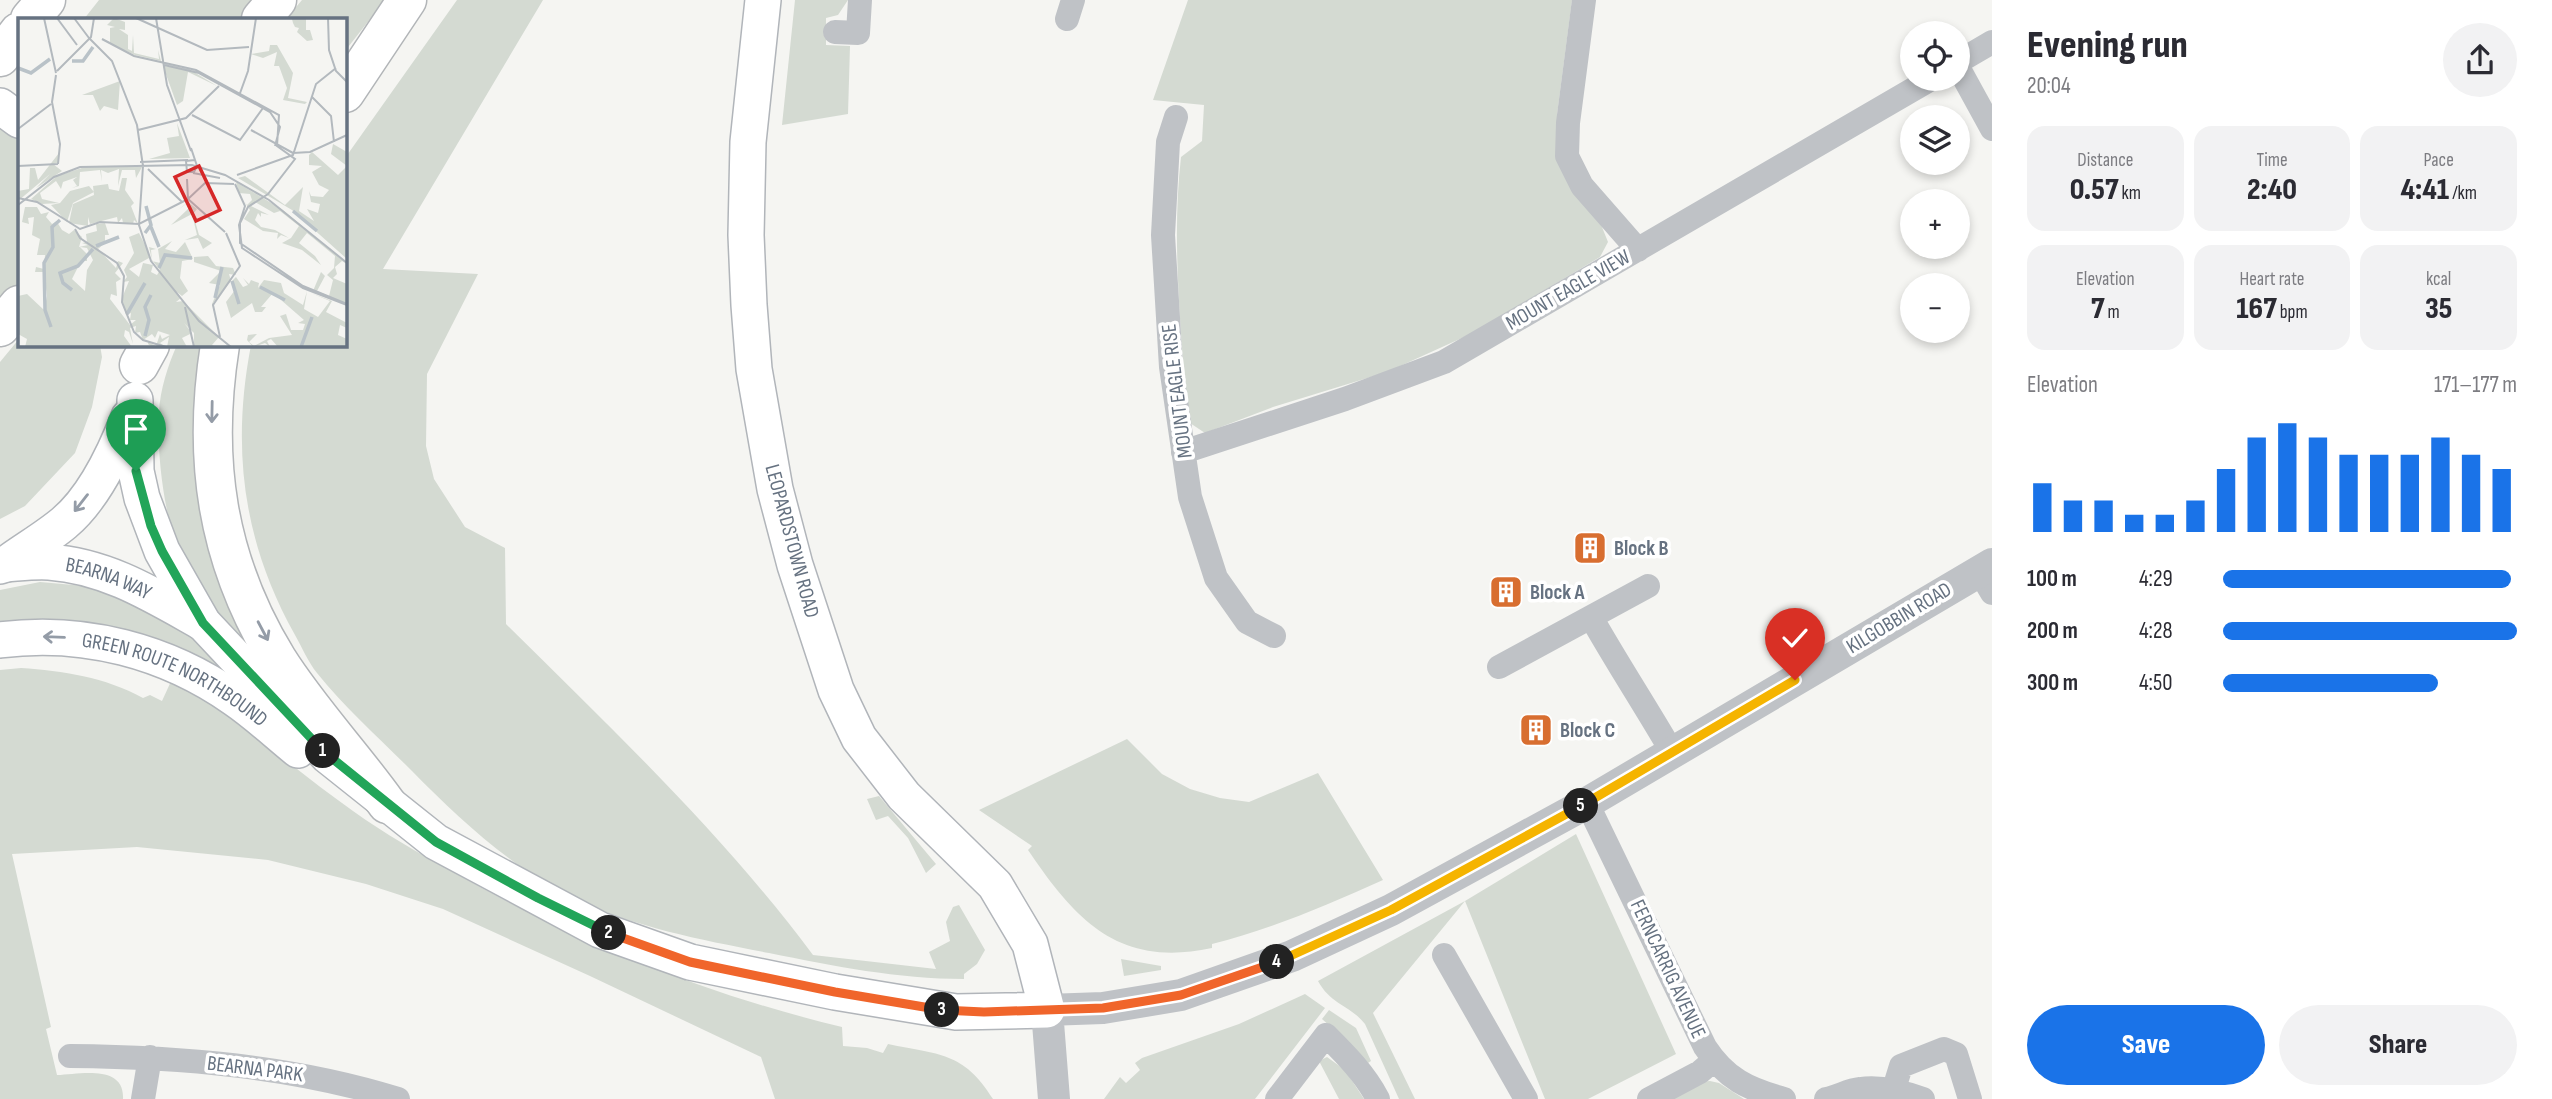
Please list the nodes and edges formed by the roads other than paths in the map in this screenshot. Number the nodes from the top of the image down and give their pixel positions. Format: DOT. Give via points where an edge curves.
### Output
graph roads {
  1 [pos="46,0"];
  2 [pos="277,0"];
  3 [pos="404,0"];
  4 [pos="763,0"];
  5 [pos="860,0"];
  6 [pos="1584,0"];
  7 [pos="31,18"];
  8 [pos="262,18"];
  9 [pos="835,32"];
  10 [pos="18,33"];
  11 [pos="1992,42"];
  12 [pos="0,57"];
  13 [pos="1970,57"];
  14 [pos="346,71"];
  15 [pos="1970,88"];
  16 [pos="346,91"];
  17 [pos="1910,91"];
  18 [pos="0,106"];
  19 [pos="1176,117"];
  20 [pos="18,119"];
  21 [pos="1992,130"];
  22 [pos="1638,250"];
  23 [pos="18,305"];
  24 [pos="0,327"];
  25 [pos="219,346"];
  26 [pos="141,363"];
  27 [pos="1183,452"];
  28 [pos="3,565"];
  29 [pos="1988,576"];
  30 [pos="1648,586"];
  31 [pos="1591,617"];
  32 [pos="203,623"];
  33 [pos="1274,636"];
  34 [pos="0,639"];
  35 [pos="1499,667"];
  36 [pos="1672,752"];
  37 [pos="1587,803"];
  38 [pos="387,804"];
  39 [pos="436,842"];
  40 [pos="1444,955"];
  41 [pos="1047,1010"];
  42 [pos="70,1056"];
  43 [pos="150,1057"];
  44 [pos="1714,1060"];
  45 [pos="1893,1092"];
  46 [pos="143,1099"];
  47 [pos="398,1099"];
  48 [pos="1054,1099"];
  49 [pos="1277,1099"];
  50 [pos="1378,1099"];
  51 [pos="1526,1099"];
  52 [pos="1649,1099"];
  53 [pos="1784,1099"];
  54 [pos="1826,1099"];
  55 [pos="1923,1099"];
  56 [pos="1970,1099"];
  1 -- 7 [label="highway"];
  2 -- 8 [label="highway"];
  3 -- 14 [label="highway"];
  3 -- 16 [label="highway"];
  4 -- 41 [label="main road, LEOPARDSTOWN ROAD" via="748,142 749,305 754,369 775,489 795,565 831,678 859,738 904,796 995,885 1030,944"];
  5 -- 9 [label="street" via="858,33"];
  6 -- 22 [label="street" via="1567,156 1582,186"];
  10 -- 12 [label="highway"];
  11 -- 13 [label="street"];
  15 -- 21 [label="street"];
  17 -- 22 [label="street, MOUNT EAGLE VIEW"];
  18 -- 20 [label="main road"];
  19 -- 27 [label="street, MOUNT EAGLE RISE" via="1168,142 1163,235 1171,367"];
  22 -- 27 [label="street, MOUNT EAGLE VIEW" via="1444,362"];
  23 -- 24 [label="highway"];
  25 -- 38 [label="highway, one-way" via="212,389 211,450 214,485 234,569 278,659"];
  26 -- 28 [label="main road, one-way" via="114,455 65,522"];
  26 -- 32 [label="main road, BEARNA WAY" via="136,471 142,498 162,551"];
  27 -- 33 [label="street, MOUNT EAGLE RISE" via="1189,497 1216,578 1247,622"];
  28 -- 32 [label="main road, BEARNA WAY" via="48,562 107,573"];
  29 -- 36 [label="street, KILGOBBIN ROAD"];
  30 -- 31 [label="street"];
  31 -- 35 [label="street"];
  31 -- 36 [label="street"];
  32 -- 38 [label="main road, BEARNA WAY" via="328,756"];
  39 -- 34 [label="main road, GREEN ROUTE NORTHBOUND, one-way" via="386,817 234,699 167,661 99,641"];
  36 -- 37 [label="street, KILGOBBIN ROAD"];
  37 -- 41 [label="street, KILGOBBIN ROAD" via="1391,910 1293,956 1181,995 1103,1008"];
  37 -- 44 [label="street, FERNCARRIG AVENUE"];
  38 -- 39 [label="main road, BEARNA WAY"];
  39 -- 41 [label="main road, BEARNA WAY" via="600,930 690,962 943,1010"];
  40 -- 51 [label="street"];
  41 -- 48 [label="street"];
  42 -- 43 [label="street, BEARNA PARK"];
  43 -- 46 [label="street"];
  43 -- 47 [label="street, BEARNA PARK" via="310,1076"];
  44 -- 52 [label="street"];
  44 -- 53 [label="street, FERNCARRIG AVENUE" via="1741,1084"];
  45 -- 54 [label="street" via="1857,1089"];
  45 -- 55 [label="street"];
  45 -- 56 [label="street" via="1901,1066 1944,1049 1956,1054"];
  49 -- 50 [label="street" via="1326,1035"];
}
